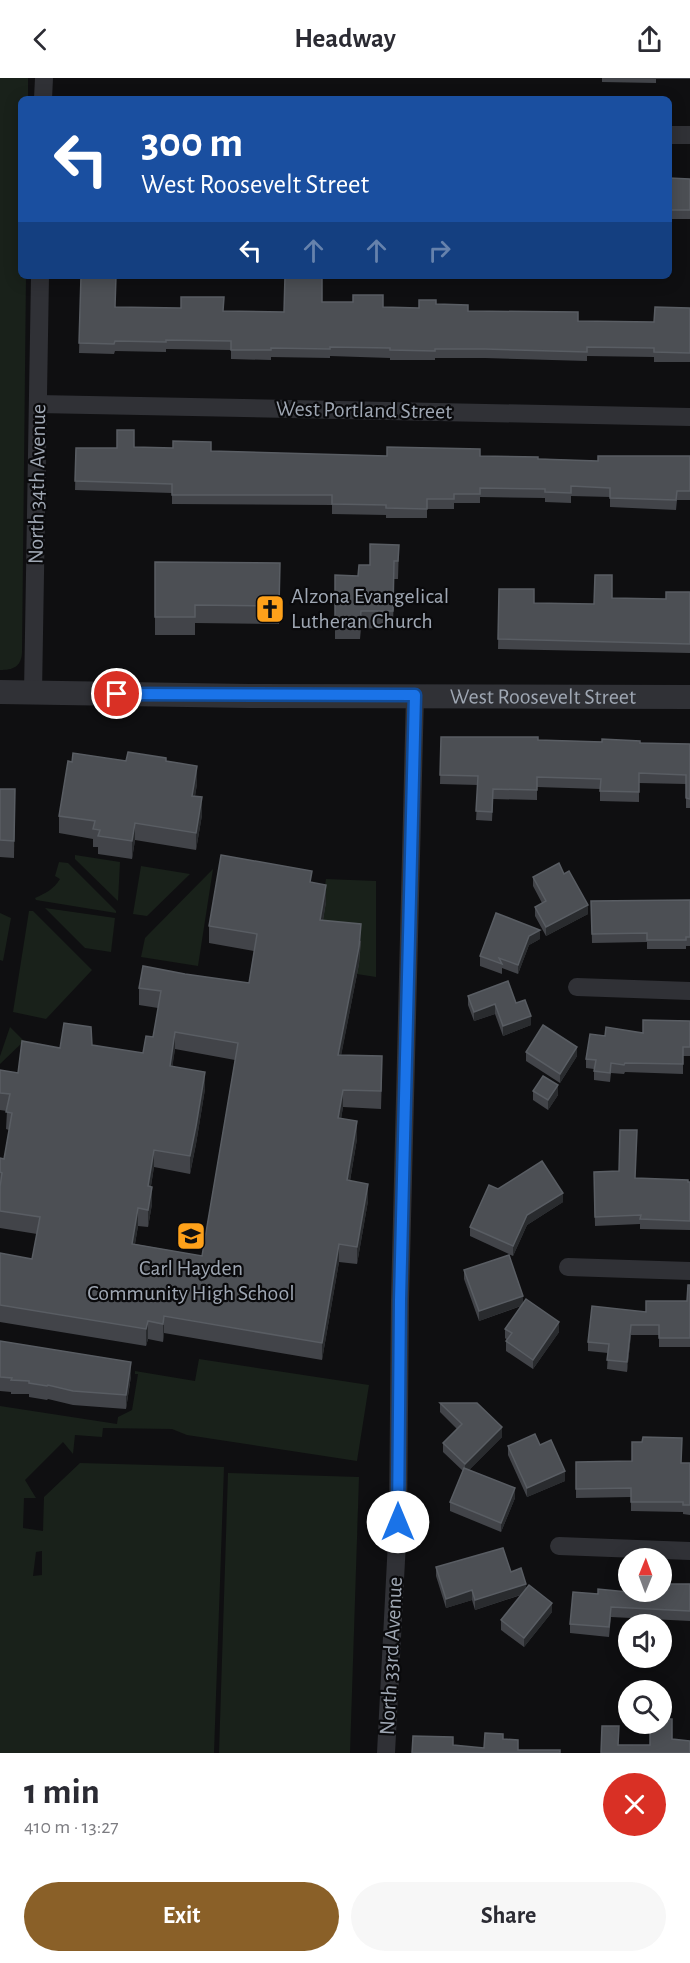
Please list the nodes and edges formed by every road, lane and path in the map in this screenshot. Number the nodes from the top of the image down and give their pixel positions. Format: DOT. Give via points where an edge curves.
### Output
graph roads {
  1 [pos="44,78"];
  2 [pos="43,96"];
  3 [pos="672,135"];
  4 [pos="690,135"];
  5 [pos="40,279"];
  6 [pos="38,404"];
  7 [pos="690,417"];
  8 [pos="0,692"];
  9 [pos="33,693"];
  10 [pos="415,695"];
  11 [pos="690,697"];
  12 [pos="577,987"];
  13 [pos="690,991"];
  14 [pos="568,1267"];
  15 [pos="690,1271"];
  16 [pos="559,1546"];
  17 [pos="690,1551"];
  18 [pos="386,1753"];
  1 -- 2 [label="street"];
  3 -- 4 [label="street"];
  5 -- 6 [label="street, North 34th Avenue"];
  6 -- 7 [label="street, West Portland Street"];
  6 -- 9 [label="street, North 34th Avenue"];
  8 -- 9 [label="street, West Roosevelt Street"];
  9 -- 10 [label="street, West Roosevelt Street"];
  10 -- 11 [label="street, West Roosevelt Street"];
  10 -- 18 [label="street, North 33rd Avenue" via="398,1522"];
  12 -- 13 [label="street"];
  14 -- 15 [label="street"];
  16 -- 17 [label="street"];
}
